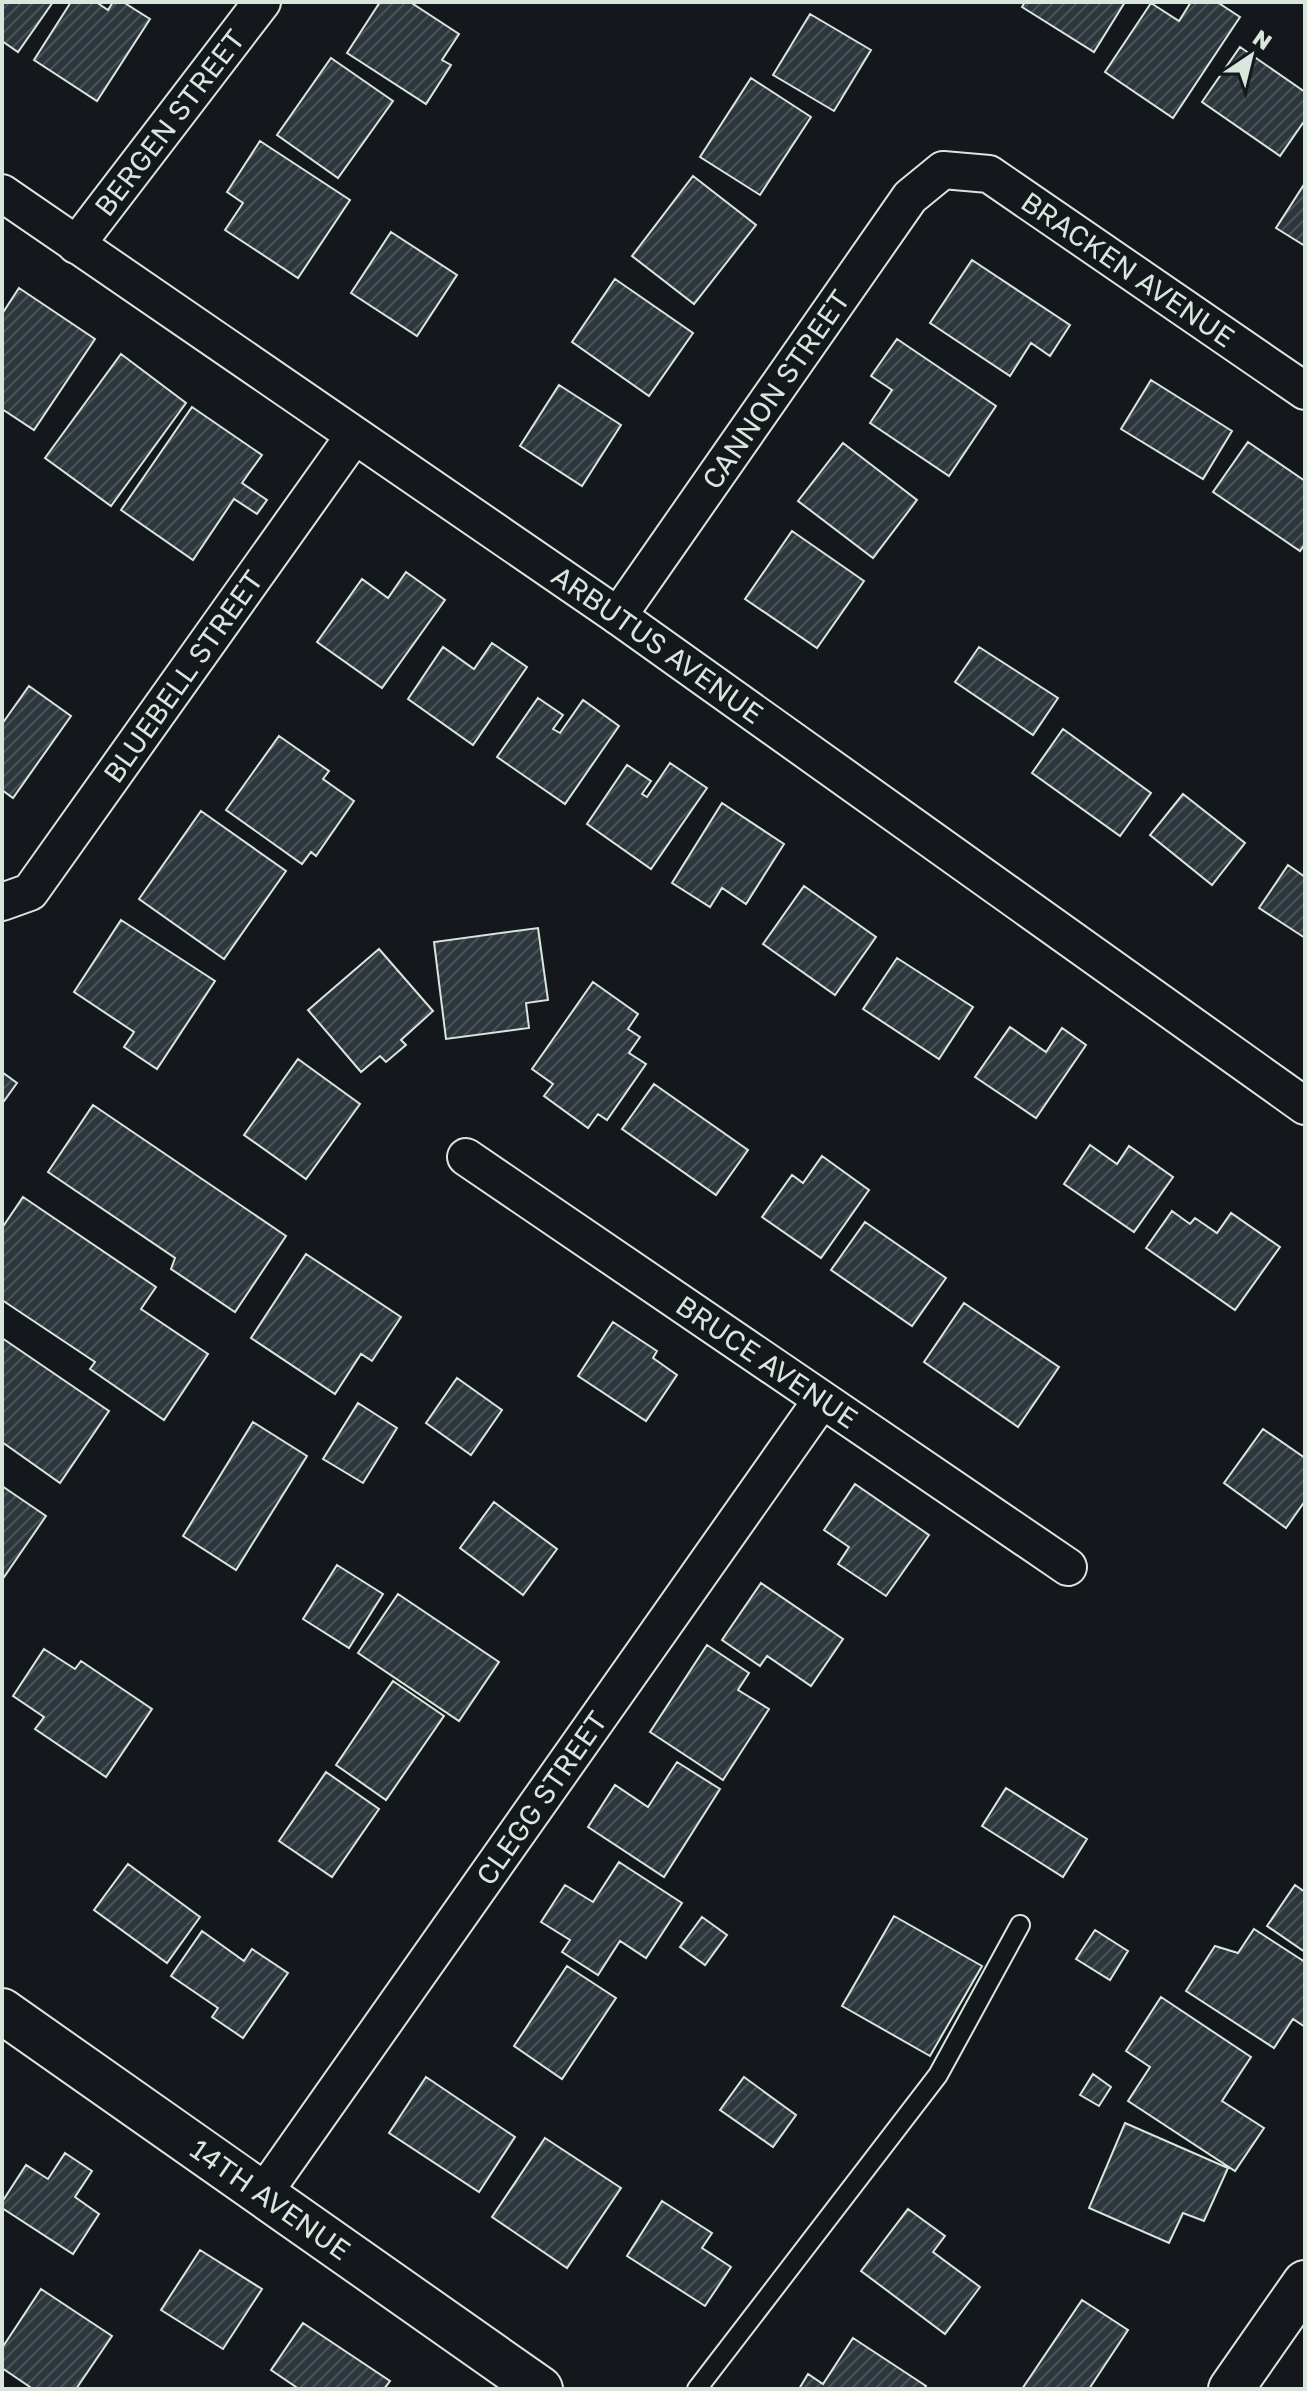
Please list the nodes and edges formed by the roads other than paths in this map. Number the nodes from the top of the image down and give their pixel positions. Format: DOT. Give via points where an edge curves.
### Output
graph roads {
  1 [pos="262,2"];
  2 [pos="943,170"];
  3 [pos="2,193"];
  4 [pos="76,245"];
  5 [pos="1305,391"];
  6 [pos="354,436"];
  7 [pos="618,616"];
  8 [pos="2,902"];
  9 [pos="1305,1106"];
  10 [pos="466,1157"];
  11 [pos="821,1401"];
  12 [pos="1068,1567"];
  13 [pos="1020,1925"];
  14 [pos="2,2011"];
  15 [pos="263,2194"];
  16 [pos="1305,2283"];
  17 [pos="540,2389"];
  18 [pos="697,2389"];
  19 [pos="1231,2389"];
  1 -- 4 [label="street, BERGEN STREET"];
  2 -- 5 [label="street, BRACKEN AVENUE" via="989,174"];
  2 -- 7 [label="street, CANNON STREET" via="910,197"];
  3 -- 4 [label="street, ARBUTUS AVENUE"];
  4 -- 6 [label="street, ARBUTUS AVENUE"];
  6 -- 7 [label="street, ARBUTUS AVENUE"];
  6 -- 8 [label="street, BLUEBELL STREET" via="30,892"];
  7 -- 9 [label="street, ARBUTUS AVENUE"];
  10 -- 11 [label="street, BRUCE AVENUE"];
  11 -- 12 [label="street, BRUCE AVENUE"];
  11 -- 15 [label="street, CLEGG STREET"];
  13 -- 18 [label="lane" via="938,2075"];
  14 -- 15 [label="street, 14TH AVENUE"];
  15 -- 17 [label="street, 14TH AVENUE"];
  16 -- 19 [label="street"];
}
